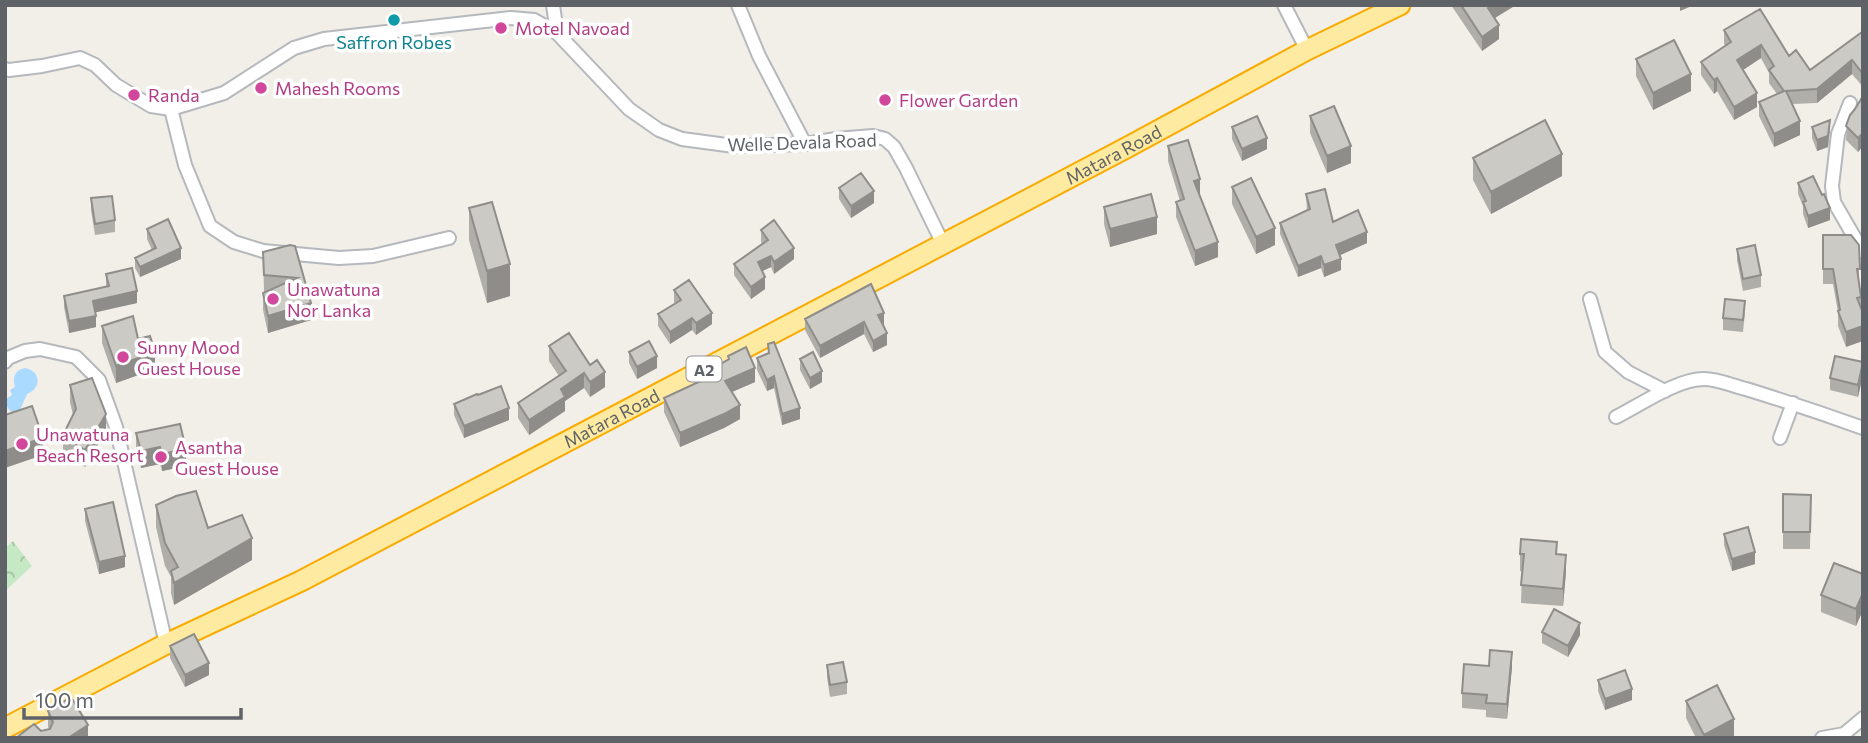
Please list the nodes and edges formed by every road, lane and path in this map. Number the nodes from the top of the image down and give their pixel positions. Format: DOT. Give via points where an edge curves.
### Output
graph roads {
  1 [pos="553,5"];
  2 [pos="738,5"];
  3 [pos="1284,5"];
  4 [pos="1400,5"];
  5 [pos="1374,11"];
  6 [pos="557,33"];
  7 [pos="1307,50"];
  8 [pos="5,69"];
  9 [pos="1850,103"];
  10 [pos="171,109"];
  11 [pos="805,144"];
  12 [pos="449,238"];
  13 [pos="943,244"];
  14 [pos="1863,252"];
  15 [pos="1590,299"];
  16 [pos="5,362"];
  17 [pos="1665,391"];
  18 [pos="1793,403"];
  19 [pos="1616,417"];
  20 [pos="1863,428"];
  21 [pos="1780,438"];
  22 [pos="166,644"];
  23 [pos="1863,718"];
  24 [pos="5,728"];
  25 [pos="1822,738"];
  1 -- 6 [label="street"];
  2 -- 11 [label="street" via="758,56"];
  3 -- 7 [label="street"];
  4 -- 5 [label="highway, Matara Road / A2"];
  5 -- 7 [label="highway, Matara Road / A2"];
  6 -- 10 [label="street, Welle Devala Road" via="534,20 511,18 324,39 294,48 224,93"];
  6 -- 11 [label="street, Welle Devala Road" via="629,108 659,130 681,139 734,146"];
  7 -- 13 [label="highway, Matara Road / A2"];
  8 -- 10 [label="street" via="80,58 151,106"];
  9 -- 14 [label="street" via="1838,134 1832,186 1834,202"];
  10 -- 12 [label="street" via="185,164 210,226 234,242 262,251 340,258 373,256"];
  11 -- 13 [label="street, Welle Devala Road" via="873,136 885,139 906,168"];
  13 -- 22 [label="highway, Matara Road / A2" via="302,581"];
  15 -- 17 [label="street" via="1605,352 1629,372"];
  16 -- 22 [label="street" via="40,349 76,357 99,380 116,427"];
  17 -- 18 [label="street" via="1704,379"];
  17 -- 19 [label="street"];
  18 -- 20 [label="street"];
  18 -- 21 [label="street"];
  22 -- 24 [label="highway, Matara Road / A2" via="32,721"];
  23 -- 25 [label="street" via="1843,734"];
}
